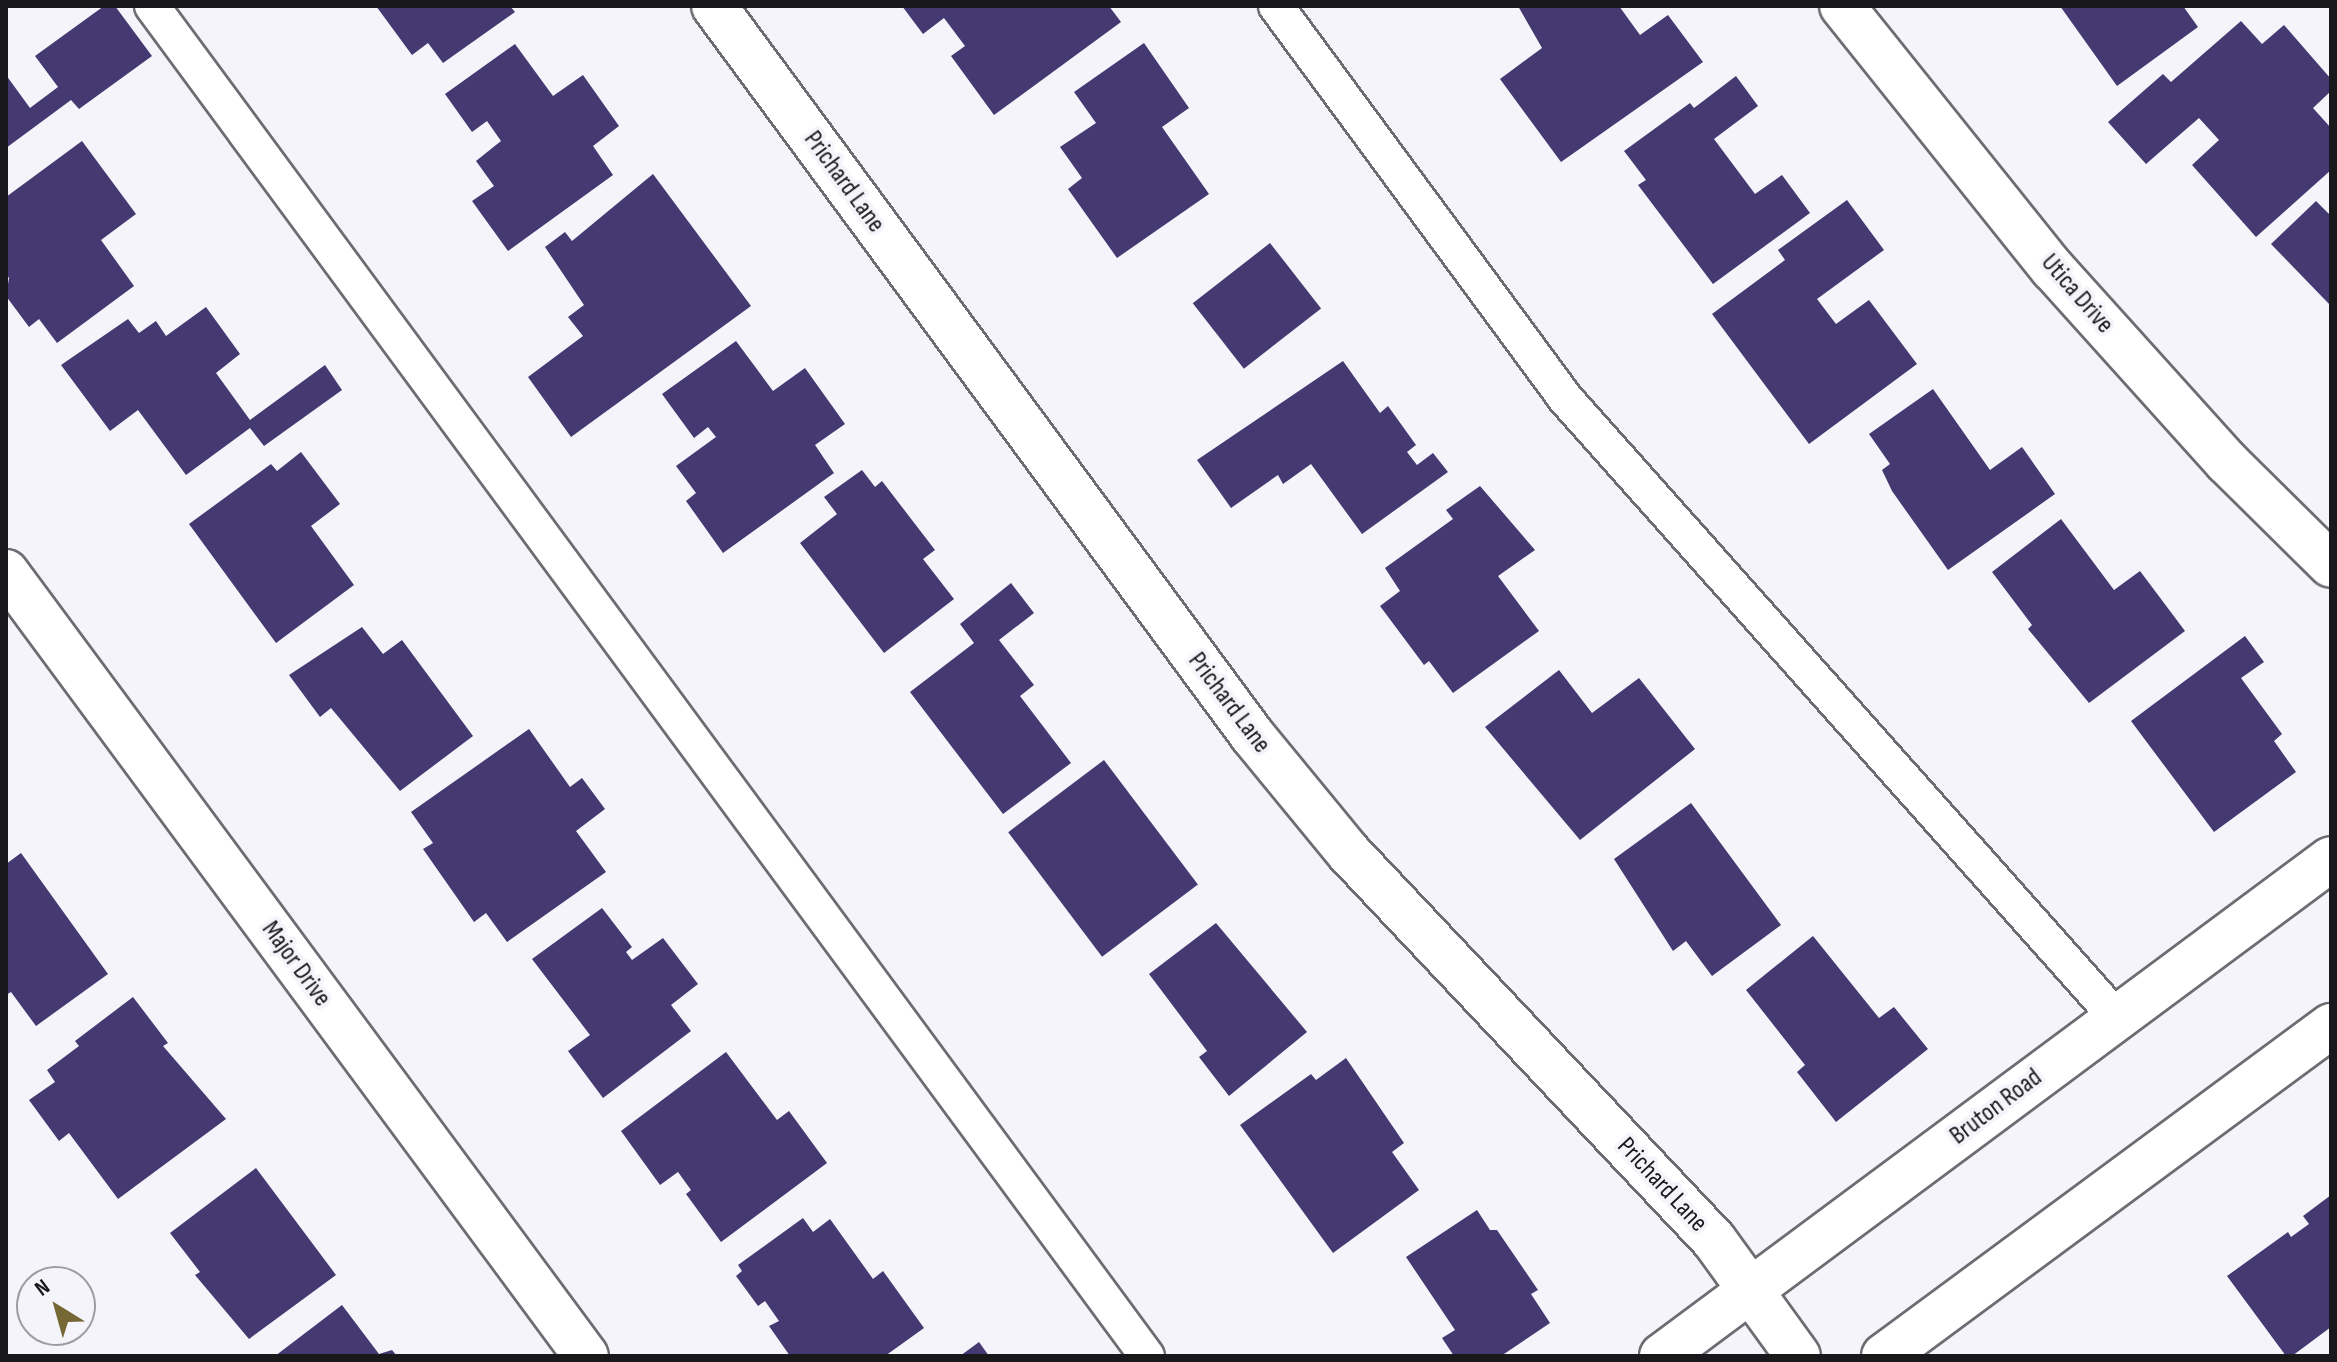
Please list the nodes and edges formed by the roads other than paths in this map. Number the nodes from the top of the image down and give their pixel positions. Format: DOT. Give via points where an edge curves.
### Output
graph roads {
  1 [pos="152,6"];
  2 [pos="714,6"];
  3 [pos="1276,6"];
  4 [pos="1842,6"];
  5 [pos="2331,565"];
  6 [pos="6,572"];
  7 [pos="2331,859"];
  8 [pos="2116,1017"];
  9 [pos="2331,1026"];
  10 [pos="1751,1288"];
  11 [pos="586,1356"];
  12 [pos="1147,1356"];
  13 [pos="1662,1356"];
  14 [pos="1798,1356"];
  15 [pos="1884,1356"];
  1 -- 12 [label="lane"];
  2 -- 10 [label="street, Prichard Lane" via="1252,735 1349,853 1714,1240"];
  3 -- 8 [label="lane" via="1564,397"];
  4 -- 5 [label="street, Utica Drive" via="2053,269 2227,462"];
  6 -- 11 [label="street, Major Drive"];
  7 -- 8 [label="street, Bruton Road"];
  8 -- 10 [label="street, Bruton Road"];
  9 -- 15 [label="street"];
  10 -- 13 [label="street, Bruton Road"];
  10 -- 14 [label="street, Prichard Lane"];
}
